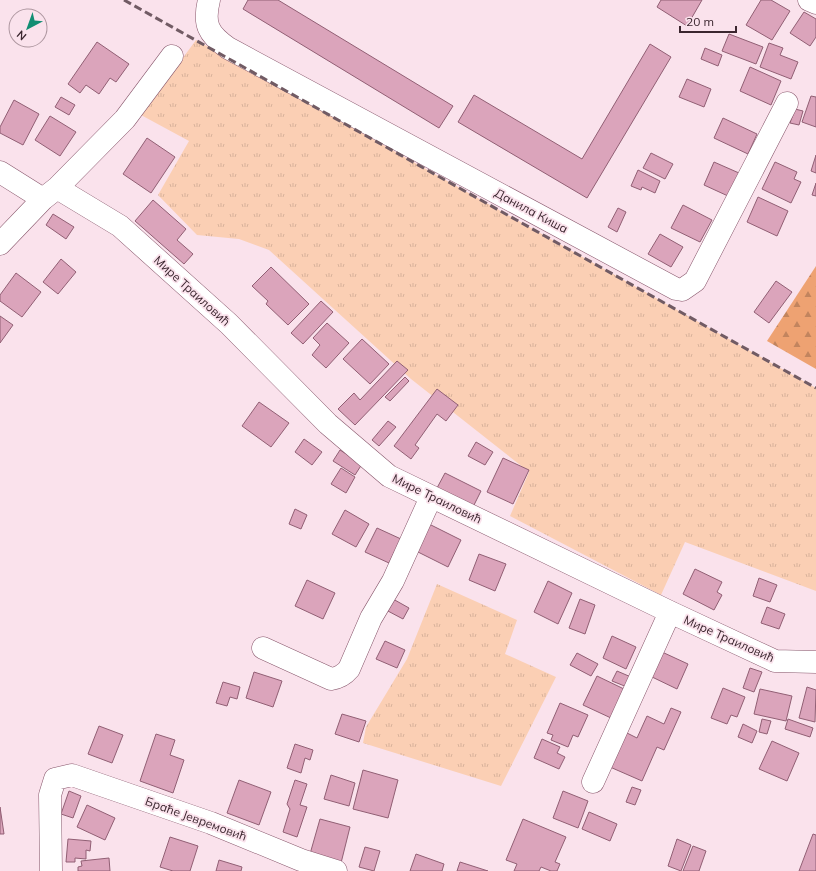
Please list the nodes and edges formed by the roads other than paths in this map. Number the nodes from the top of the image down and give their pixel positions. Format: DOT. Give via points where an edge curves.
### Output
graph roads {
  1 [pos="809,0"];
  2 [pos="816,3"];
  3 [pos="207,7"];
  4 [pos="172,56"];
  5 [pos="787,103"];
  6 [pos="0,172"];
  7 [pos="50,194"];
  8 [pos="0,244"];
  9 [pos="431,497"];
  10 [pos="670,612"];
  11 [pos="262,648"];
  12 [pos="816,662"];
  13 [pos="593,782"];
  14 [pos="51,871"];
  15 [pos="336,871"];
  1 -- 2 [label="street"];
  3 -- 5 [label="street, Данила Киша" via="209,31 228,48 682,290 695,281"];
  4 -- 7 [label="street" via="125,119"];
  6 -- 7 [label="street, Мире Траиловић"];
  7 -- 8 [label="street"];
  7 -- 9 [label="street, Мире Траиловић" via="120,226 228,324 328,424 389,476"];
  9 -- 10 [label="street, Мире Траиловић"];
  9 -- 11 [label="street" via="393,581 371,618 349,669 344,674 331,679"];
  10 -- 12 [label="street, Мире Траиловић" via="775,661"];
  10 -- 13 [label="street"];
  14 -- 15 [label="street, Браће Јевремовић" via="50,795 55,778 72,775 211,823 301,860"];
}
